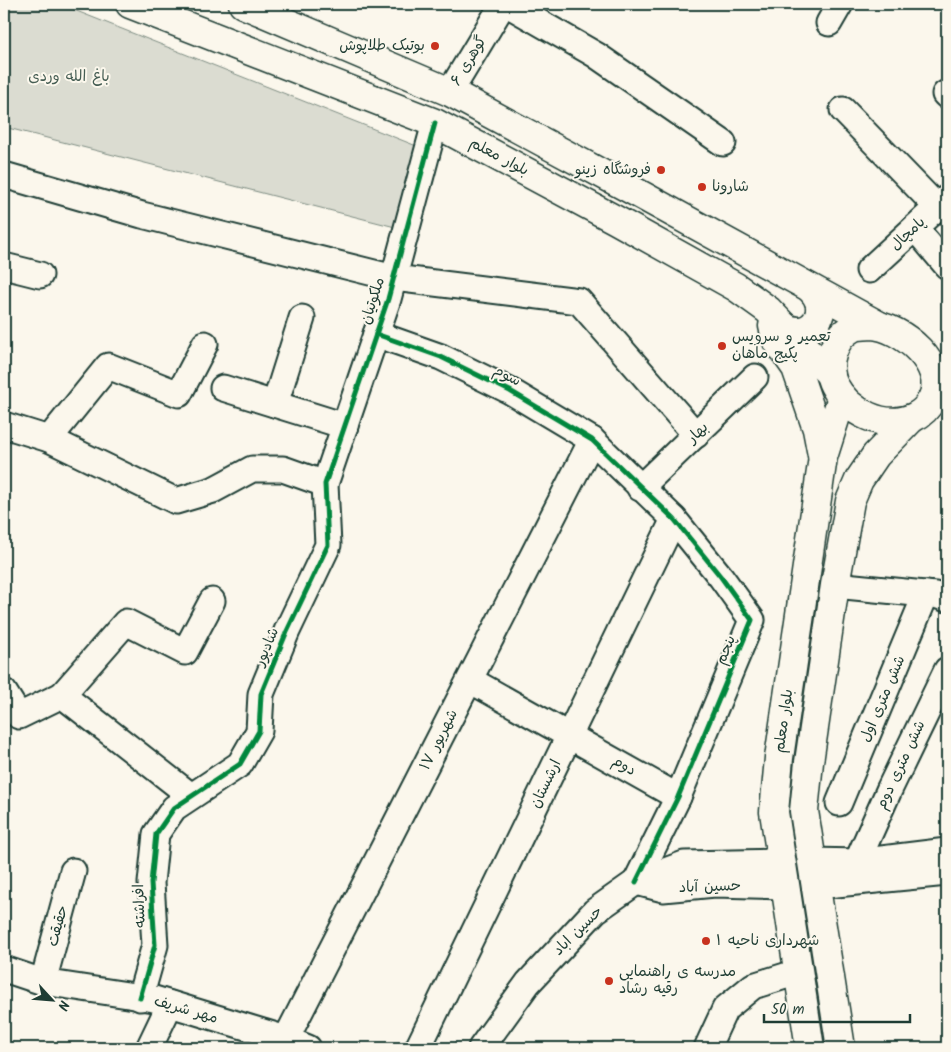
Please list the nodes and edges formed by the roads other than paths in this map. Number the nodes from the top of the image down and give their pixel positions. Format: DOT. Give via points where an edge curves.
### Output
graph roads {
  1 [pos="130,4"];
  2 [pos="243,4"];
  3 [pos="503,4"];
  4 [pos="507,4"];
  5 [pos="450,92"];
  6 [pos="843,110"];
  7 [pos="435,123"];
  8 [pos="723,144"];
  9 [pos="4,175"];
  10 [pos="942,203"];
  11 [pos="914,228"];
  12 [pos="4,266"];
  13 [pos="947,266"];
  14 [pos="869,270"];
  15 [pos="40,275"];
  16 [pos="394,278"];
  17 [pos="811,289"];
  18 [pos="302,318"];
  19 [pos="776,319"];
  20 [pos="878,325"];
  21 [pos="376,334"];
  22 [pos="205,344"];
  23 [pos="919,349"];
  24 [pos="947,366"];
  25 [pos="755,377"];
  26 [pos="837,386"];
  27 [pos="223,388"];
  28 [pos="275,404"];
  29 [pos="929,413"];
  30 [pos="4,425"];
  31 [pos="345,426"];
  32 [pos="696,435"];
  33 [pos="49,439"];
  34 [pos="592,440"];
  35 [pos="823,457"];
  36 [pos="614,463"];
  37 [pos="325,484"];
  38 [pos="640,488"];
  39 [pos="674,519"];
  40 [pos="835,586"];
  41 [pos="937,596"];
  42 [pos="212,601"];
  43 [pos="947,671"];
  44 [pos="470,680"];
  45 [pos="4,692"];
  46 [pos="62,695"];
  47 [pos="570,734"];
  48 [pos="191,796"];
  49 [pos="678,797"];
  50 [pos="839,803"];
  51 [pos="947,851"];
  52 [pos="857,862"];
  53 [pos="73,871"];
  54 [pos="814,873"];
  55 [pos="947,873"];
  56 [pos="783,874"];
  57 [pos="636,882"];
  58 [pos="4,969"];
  59 [pos="798,972"];
  60 [pos="43,982"];
  61 [pos="140,998"];
  62 [pos="170,1004"];
  63 [pos="292,1045"];
  64 [pos="149,1048"];
  65 [pos="418,1048"];
  66 [pos="481,1048"];
  67 [pos="707,1048"];
  68 [pos="810,1048"];
  69 [pos="841,1048"];
  1 -- 7 [label="main road, بلوار معلم"];
  2 -- 5 [label="main road"];
  3 -- 5 [label="street, گوهری ۶"];
  4 -- 8 [label="street" via="596,55"];
  5 -- 17 [label="main road"];
  6 -- 10 [label="street"];
  7 -- 16 [label="street, ملکوتیان"];
  7 -- 19 [label="main road, بلوار معلم" via="729,282"];
  9 -- 16 [label="street, ملکوتیان" via="142,215"];
  10 -- 11 [label="street, پامچال"];
  11 -- 13 [label="street"];
  11 -- 14 [label="street, پامچال"];
  12 -- 15 [label="street"];
  16 -- 21 [label="street, ملکوتیان"];
  16 -- 32 [label="street, ملکوتیان" via="579,301"];
  17 -- 19 [label="main road" via="820,300 820,315 812,327 790,330"];
  17 -- 20 [label="main road"];
  18 -- 28 [label="street"];
  19 -- 26 [label="main road, بلوار معلم" via="808,349"];
  19 -- 35 [label="main road" via="777,341 796,368 818,429"];
  20 -- 23 [label="main road"];
  20 -- 26 [label="main road" via="853,327 843,334 831,357"];
  21 -- 31 [label="street, ملکوتیان"];
  21 -- 34 [label="street, سوم" via="441,357 510,391"];
  22 -- 33 [label="street" via="179,394 108,366"];
  23 -- 24 [label="main road"];
  23 -- 29 [label="main road" via="934,371 936,383"];
  25 -- 32 [label="street, بهار"];
  26 -- 29 [label="main road" via="854,408 884,422"];
  26 -- 35 [label="main road, بلوار معلم"];
  27 -- 28 [label="street"];
  28 -- 31 [label="street"];
  29 -- 40 [label="main road, بلوار معلم" via="876,455 859,480 850,502"];
  30 -- 33 [label="street"];
  31 -- 37 [label="street, ملکوتیان"];
  32 -- 38 [label="street, بهار"];
  33 -- 37 [label="street" via="176,501 213,490 252,468 283,469"];
  34 -- 36 [label="street, سوم"];
  34 -- 44 [label="street, ۱۷ شهریور"];
  35 -- 56 [label="main road, بلوار معلم" via="779,758 774,812"];
  36 -- 38 [label="street, پنجم"];
  37 -- 48 [label="street, شادپور" via="328,545 261,694 259,731 240,764"];
  38 -- 39 [label="street, پنجم"];
  39 -- 47 [label="street, ارشستان"];
  39 -- 49 [label="street, پنجم" via="722,577 752,620"];
  40 -- 41 [label="street"];
  40 -- 54 [label="main road, بلوار معلم" via="804,811"];
  41 -- 50 [label="street, شش متری اول"];
  42 -- 46 [label="street" via="185,652 126,622"];
  43 -- 52 [label="street, شش متری دوم"];
  44 -- 47 [label="street"];
  44 -- 63 [label="street, ۱۷ شهریور"];
  45 -- 46 [label="street" via="19,716"];
  46 -- 48 [label="street"];
  47 -- 49 [label="street, دوم"];
  47 -- 65 [label="street, ارشستان"];
  48 -- 61 [label="street, افراشته" via="174,808 156,834 151,883 154,945"];
  49 -- 57 [label="street, پنجم"];
  51 -- 52 [label="street"];
  52 -- 54 [label="street"];
  53 -- 60 [label="street, حقیقت"];
  54 -- 55 [label="street"];
  54 -- 56 [label="main road"];
  54 -- 69 [label="main road, بلوار معلم"];
  56 -- 57 [label="street, حسین آباد" via="663,889"];
  56 -- 57 [label="street, حسین اباد" via="739,863 684,864"];
  56 -- 59 [label="main road, بلوار معلم"];
  57 -- 66 [label="street, حسین اباد" via="588,918 528,983"];
  58 -- 60 [label="street, مهر شریف"];
  59 -- 67 [label="street" via="753,986 725,1009"];
  59 -- 68 [label="main road, بلوار معلم"];
  60 -- 61 [label="street, مهر شریف"];
  61 -- 62 [label="street, مهر شریف"];
  62 -- 63 [label="street, مهر شریف"];
  62 -- 64 [label="street"];
}
